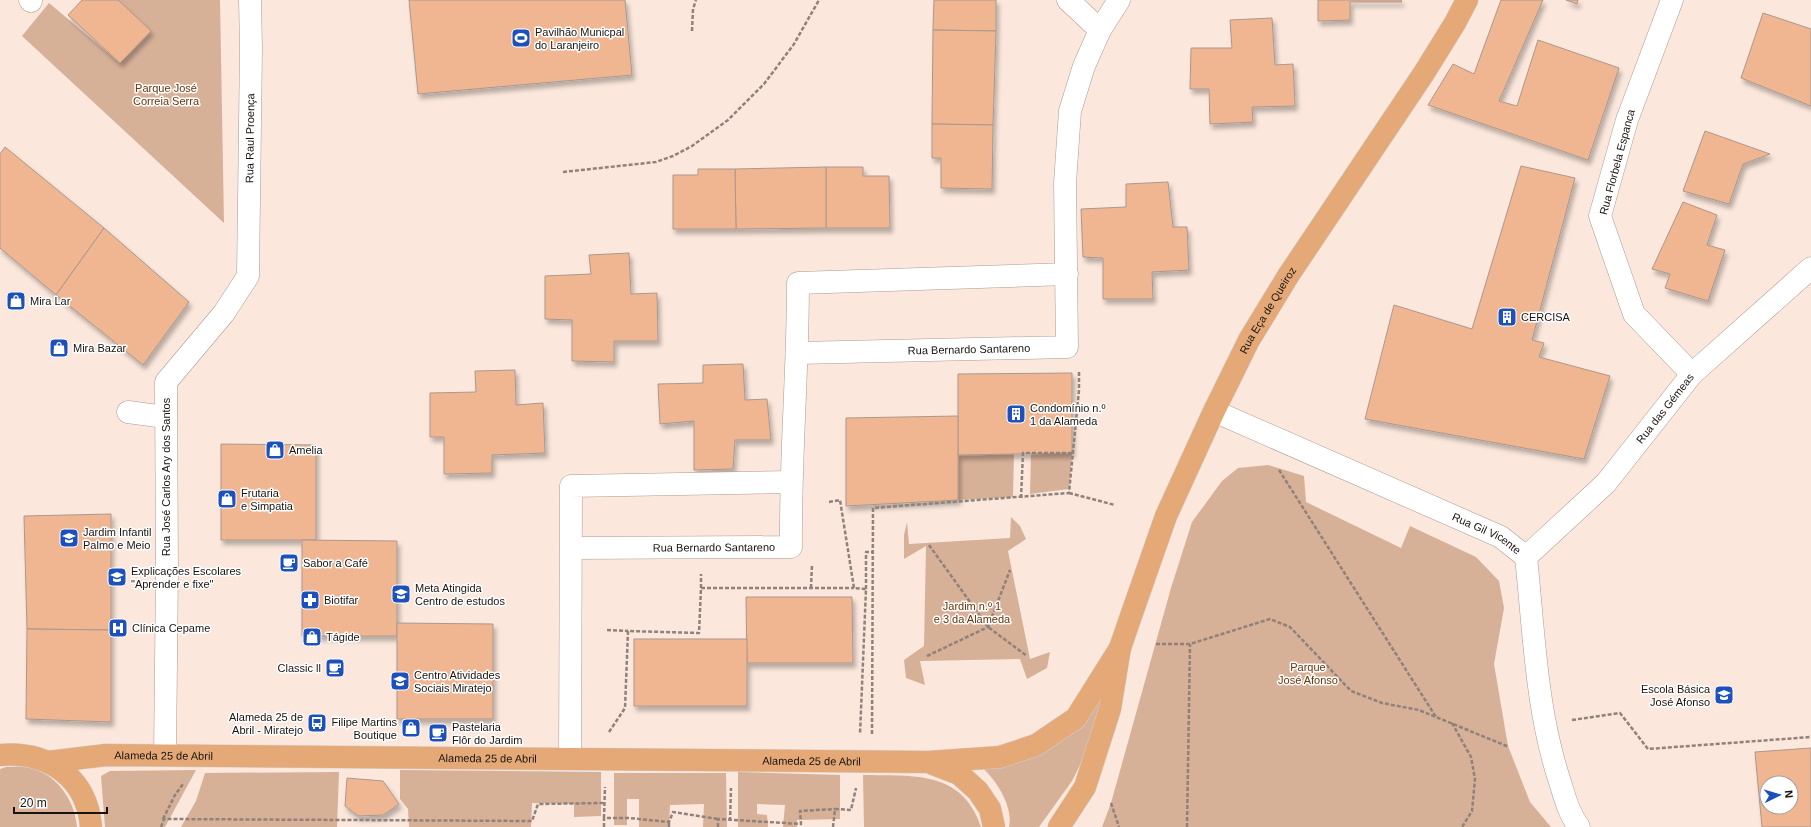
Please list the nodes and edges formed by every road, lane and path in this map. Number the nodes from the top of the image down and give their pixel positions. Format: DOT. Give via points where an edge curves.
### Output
graph roads {
  1 [pos="250,0"];
  2 [pos="696,0"];
  3 [pos="819,0"];
  4 [pos="1068,0"];
  5 [pos="1119,0"];
  6 [pos="1467,0"];
  7 [pos="1672,0"];
  8 [pos="1100,30"];
  9 [pos="692,32"];
  10 [pos="563,172"];
  11 [pos="1811,268"];
  12 [pos="1067,274"];
  13 [pos="248,276"];
  14 [pos="798,353"];
  15 [pos="1692,374"];
  16 [pos="1079,390"];
  17 [pos="1214,411"];
  18 [pos="128,412"];
  19 [pos="165,417"];
  20 [pos="1072,453"];
  21 [pos="1278,468"];
  22 [pos="790,482"];
  23 [pos="1070,494"];
  24 [pos="1021,498"];
  25 [pos="828,502"];
  26 [pos="1115,505"];
  27 [pos="929,545"];
  28 [pos="572,548"];
  29 [pos="873,552"];
  30 [pos="1526,557"];
  31 [pos="812,560"];
  32 [pos="1010,570"];
  33 [pos="811,588"];
  34 [pos="854,588"];
  35 [pos="866,589"];
  36 [pos="988,627"];
  37 [pos="607,630"];
  38 [pos="628,631"];
  39 [pos="1156,644"];
  40 [pos="1190,644"];
  41 [pos="1120,648"];
  42 [pos="927,656"];
  43 [pos="1028,656"];
  44 [pos="1436,718"];
  45 [pos="1565,720"];
  46 [pos="1452,723"];
  47 [pos="608,733"];
  48 [pos="1811,737"];
  49 [pos="860,738"];
  50 [pos="872,739"];
  51 [pos="1509,747"];
  52 [pos="0,755"];
  53 [pos="165,755"];
  54 [pos="570,758"];
  55 [pos="48,762"];
  56 [pos="928,762"];
  57 [pos="186,781"];
  58 [pos="857,781"];
  59 [pos="606,784"];
  60 [pos="605,803"];
  61 [pos="1111,803"];
  62 [pos="834,809"];
  63 [pos="604,818"];
  64 [pos="164,819"];
  65 [pos="718,819"];
  66 [pos="669,822"];
  67 [pos="91,827"];
  68 [pos="161,827"];
  69 [pos="604,827"];
  70 [pos="669,827"];
  71 [pos="718,827"];
  72 [pos="833,827"];
  73 [pos="994,827"];
  74 [pos="1059,827"];
  75 [pos="1119,827"];
  76 [pos="1187,827"];
  77 [pos="1462,827"];
  78 [pos="1579,827"];
  1 -- 13 [label="street, Rua Raul Proença"];
  2 -- 9 [label="path"];
  3 -- 10 [label="path" via="794,44 764,84 728,120 692,146 656,162"];
  4 -- 8 [label="street"];
  5 -- 8 [label="street, Rua Bernardo Santareno"];
  6 -- 17 [label="main road, Rua Eça de Queiroz" via="1424,73 1288,276 1249,340"];
  7 -- 15 [label="street, Rua Florbela Espanca" via="1627,120 1600,216 1634,314"];
  8 -- 12 [label="street, Rua Bernardo Santareno" via="1084,66 1070,111 1065,184"];
  11 -- 15 [label="street, Rua das Gémeas"];
  12 -- 14 [label="street, Rua Bernardo Santareno" via="798,283"];
  12 -- 14 [label="street, Rua Bernardo Santareno" via="1067,347"];
  13 -- 19 [label="street, Rua José Carlos Ary dos Santos" via="224,313 166,382"];
  14 -- 22 [label="street, Rua Bernardo Santareno"];
  15 -- 30 [label="street, Rua das Gémeas" via="1606,482"];
  16 -- 20 [label="path"];
  17 -- 30 [label="street, Rua Gil Vicente" via="1501,537"];
  17 -- 41 [label="main road, Rua Eça de Queiroz" via="1166,516"];
  18 -- 19 [label="street"];
  19 -- 53 [label="street, Rua José Carlos Ary dos Santos"];
  20 -- 23 [label="path"];
  20 -- 24 [label="path" via="1023,453"];
  21 -- 44 [label="path"];
  22 -- 28 [label="street" via="571,486"];
  22 -- 28 [label="street, Rua Bernardo Santareno" via="791,547"];
  23 -- 24 [label="path"];
  23 -- 26 [label="path"];
  24 -- 29 [label="path" via="873,508"];
  25 -- 34 [label="path" via="840,500"];
  27 -- 36 [label="path"];
  28 -- 54 [label="street"];
  29 -- 35 [label="path" via="866,552"];
  29 -- 50 [label="path"];
  30 -- 78 [label="street, Rua Gil Vicente" via="1539,689 1551,754 1571,817"];
  31 -- 33 [label="path"];
  32 -- 36 [label="path"];
  33 -- 34 [label="path"];
  33 -- 38 [label="path" via="701,588 699,633"];
  34 -- 35 [label="path"];
  35 -- 49 [label="path"];
  36 -- 42 [label="path"];
  36 -- 43 [label="path"];
  37 -- 38 [label="path"];
  38 -- 47 [label="path" via="625,708"];
  39 -- 40 [label="path"];
  40 -- 44 [label="path" via="1270,619 1290,627 1351,691 1382,703 1419,710"];
  40 -- 76 [label="path"];
  41 -- 56 [label="main road, Alameda 25 de Abril" via="1076,718 1036,745 1000,757"];
  41 -- 74 [label="main road" via="1110,709 1085,787"];
  44 -- 46 [label="path"];
  45 -- 48 [label="path" via="1620,713 1648,749"];
  46 -- 51 [label="path"];
  46 -- 77 [label="path" via="1471,757 1475,779 1472,811"];
  52 -- 55 [label="main road, Alameda 25 de Abril" via="27,755"];
  53 -- 54 [label="main road, Alameda 25 de Abril"];
  53 -- 55 [label="main road, Alameda 25 de Abril" via="106,755"];
  54 -- 56 [label="main road, Alameda 25 de Abril"];
  55 -- 67 [label="main road, Alameda 25 de Abril" via="67,775 82,793 90,814"];
  56 -- 73 [label="main road, Alameda 25 de Abril" via="959,774 978,792 990,809"];
  57 -- 64 [label="path" via="175,795 162,821"];
  58 -- 62 [label="path" via="851,810"];
  59 -- 60 [label="path"];
  60 -- 63 [label="path"];
  60 -- 64 [label="path" via="538,804 532,821"];
  61 -- 75 [label="path"];
  62 -- 65 [label="path" via="800,811 801,824"];
  62 -- 72 [label="path"];
  63 -- 66 [label="path"];
  63 -- 69 [label="path"];
  64 -- 68 [label="path"];
  65 -- 66 [label="path" via="673,812"];
  65 -- 71 [label="path"];
  66 -- 70 [label="path"];
}
